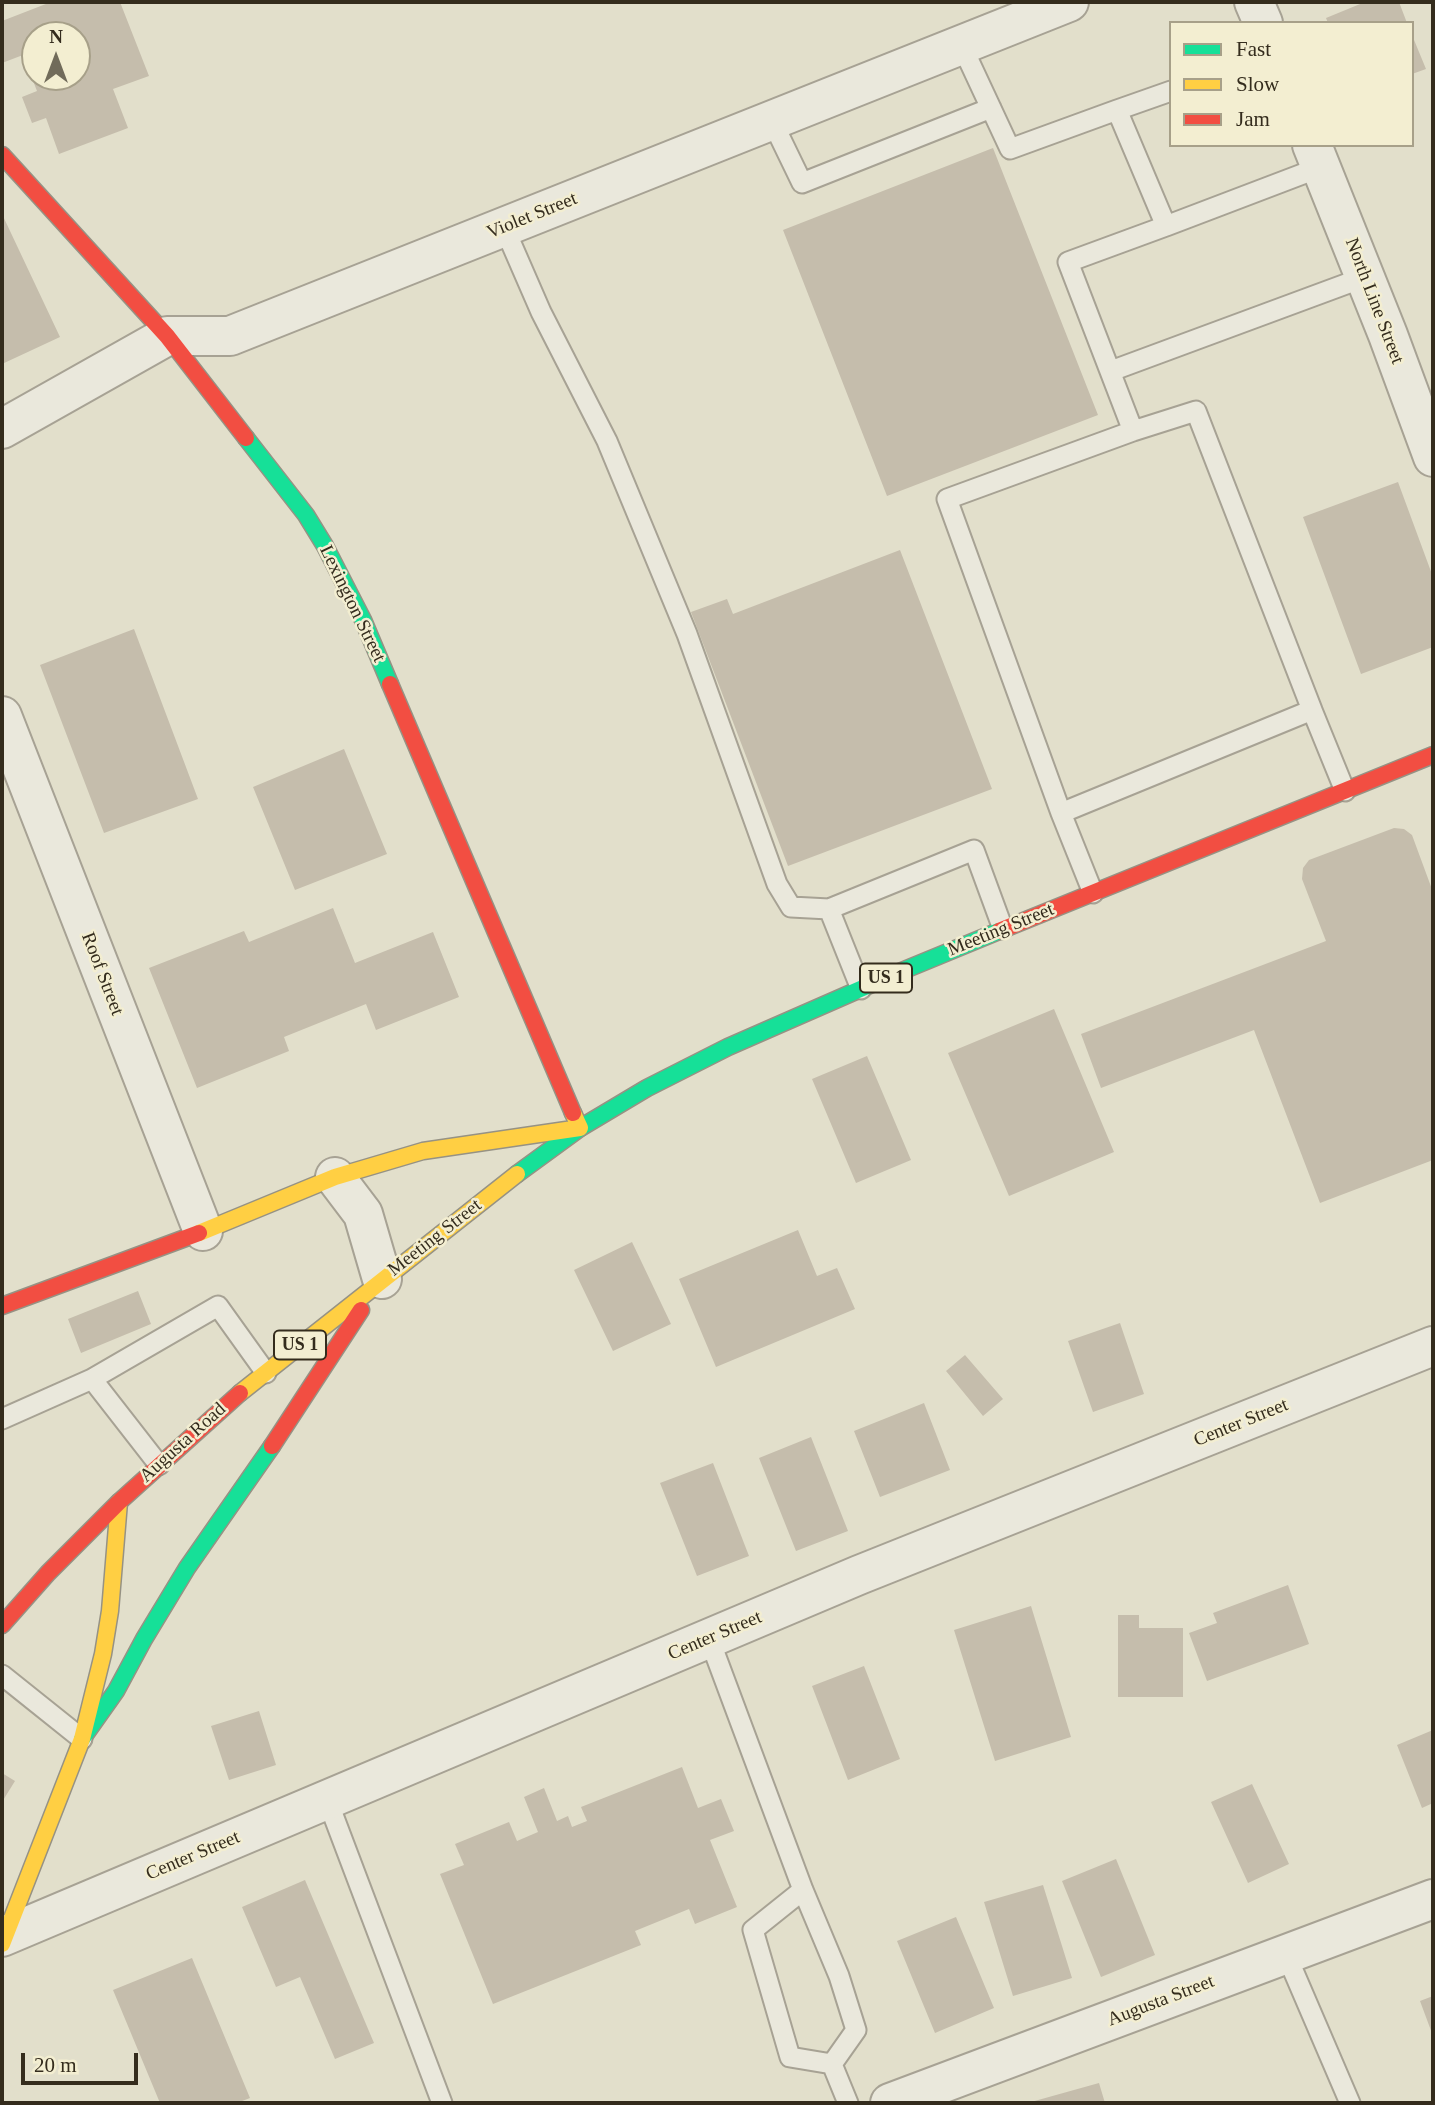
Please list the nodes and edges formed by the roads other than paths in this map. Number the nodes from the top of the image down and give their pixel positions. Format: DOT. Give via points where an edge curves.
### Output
graph roads {
  1 [pos="1069,2"];
  2 [pos="1255,2"];
  3 [pos="1262,21"];
  4 [pos="962,46"];
  5 [pos="1169,92"];
  6 [pos="991,108"];
  7 [pos="1117,110"];
  8 [pos="772,121"];
  9 [pos="2,155"];
  10 [pos="1317,156"];
  11 [pos="1166,226"];
  12 [pos="504,227"];
  13 [pos="1365,277"];
  14 [pos="167,336"];
  15 [pos="1111,371"];
  16 [pos="2,429"];
  17 [pos="1133,431"];
  18 [pos="1433,457"];
  19 [pos="1312,710"];
  20 [pos="2,716"];
  21 [pos="1433,755"];
  22 [pos="1345,791"];
  23 [pos="1061,813"];
  24 [pos="1093,894"];
  25 [pos="829,909"];
  26 [pos="1003,929"];
  27 [pos="861,989"];
  28 [pos="580,1128"];
  29 [pos="335,1177"];
  30 [pos="202,1231"];
  31 [pos="382,1279"];
  32 [pos="2,1306"];
  33 [pos="1433,1346"];
  34 [pos="265,1373"];
  35 [pos="92,1379"];
  36 [pos="2,1419"];
  37 [pos="159,1465"];
  38 [pos="119,1502"];
  39 [pos="6,1612"];
  40 [pos="709,1638"];
  41 [pos="2,1675"];
  42 [pos="82,1739"];
  43 [pos="327,1799"];
  44 [pos="803,1891"];
  45 [pos="1433,1899"];
  46 [pos="3,1939"];
  47 [pos="1286,1954"];
  48 [pos="832,2064"];
  49 [pos="442,2103"];
  50 [pos="848,2103"];
  51 [pos="890,2103"];
  52 [pos="1350,2103"];
  1 -- 4 [label="street, Violet Street"];
  2 -- 3 [label="street"];
  4 -- 6 [label="lane"];
  4 -- 8 [label="street, Violet Street"];
  5 -- 7 [label="lane"];
  6 -- 7 [label="lane" via="1010,149"];
  6 -- 8 [label="lane" via="802,183"];
  7 -- 11 [label="lane"];
  8 -- 12 [label="street, Violet Street"];
  9 -- 14 [label="main road, Lexington Street"];
  10 -- 11 [label="lane"];
  10 -- 13 [label="street, North Line Street"];
  11 -- 15 [label="lane" via="1068,262"];
  12 -- 14 [label="street, Violet Street" via="230,336"];
  12 -- 25 [label="lane" via="541,313 607,441 682,622 777,884 791,906"];
  13 -- 15 [label="lane"];
  13 -- 18 [label="street, North Line Street"];
  14 -- 16 [label="street, Violet Street"];
  14 -- 28 [label="main road, Lexington Street" via="325,546 363,620"];
  15 -- 17 [label="lane"];
  17 -- 19 [label="lane" via="1196,411"];
  17 -- 23 [label="lane" via="947,499"];
  19 -- 22 [label="lane"];
  19 -- 23 [label="lane"];
  20 -- 30 [label="street, Roof Street"];
  21 -- 22 [label="main road, Meeting Street / US 1"];
  22 -- 24 [label="main road, Meeting Street / US 1"];
  23 -- 24 [label="lane"];
  24 -- 26 [label="main road, Meeting Street / US 1"];
  25 -- 26 [label="lane" via="974,850"];
  25 -- 27 [label="lane"];
  26 -- 27 [label="main road, Meeting Street / US 1"];
  27 -- 28 [label="main road, Meeting Street / US 1" via="728,1047"];
  28 -- 29 [label="main road, Meeting Street" via="422,1151"];
  28 -- 31 [label="main road, Meeting Street / US 1"];
  29 -- 30 [label="main road, Meeting Street"];
  29 -- 31 [label="street, Meeting Street" via="363,1214"];
  30 -- 32 [label="main road, Meeting Street"];
  31 -- 34 [label="main road, Augusta Road / US 1"];
  31 -- 42 [label="main road" via="187,1568 116,1691"];
  33 -- 40 [label="street, Center Street"];
  34 -- 35 [label="lane" via="218,1306"];
  34 -- 37 [label="main road, Augusta Road / US 1"];
  35 -- 36 [label="lane"];
  35 -- 37 [label="lane"];
  37 -- 38 [label="main road, Augusta Road / US 1"];
  38 -- 39 [label="main road, Augusta Road / US 1"];
  38 -- 42 [label="main road" via="110,1611"];
  40 -- 43 [label="street, Center Street"];
  40 -- 44 [label="lane"];
  41 -- 42 [label="lane"];
  42 -- 46 [label="main road"];
  43 -- 46 [label="street, Center Street"];
  43 -- 49 [label="lane"];
  44 -- 48 [label="lane" via="856,2030"];
  44 -- 48 [label="lane" via="753,1930 790,2057"];
  45 -- 47 [label="street, Augusta Street"];
  47 -- 51 [label="street, Augusta Street"];
  47 -- 52 [label="lane"];
  48 -- 50 [label="lane"];
}
